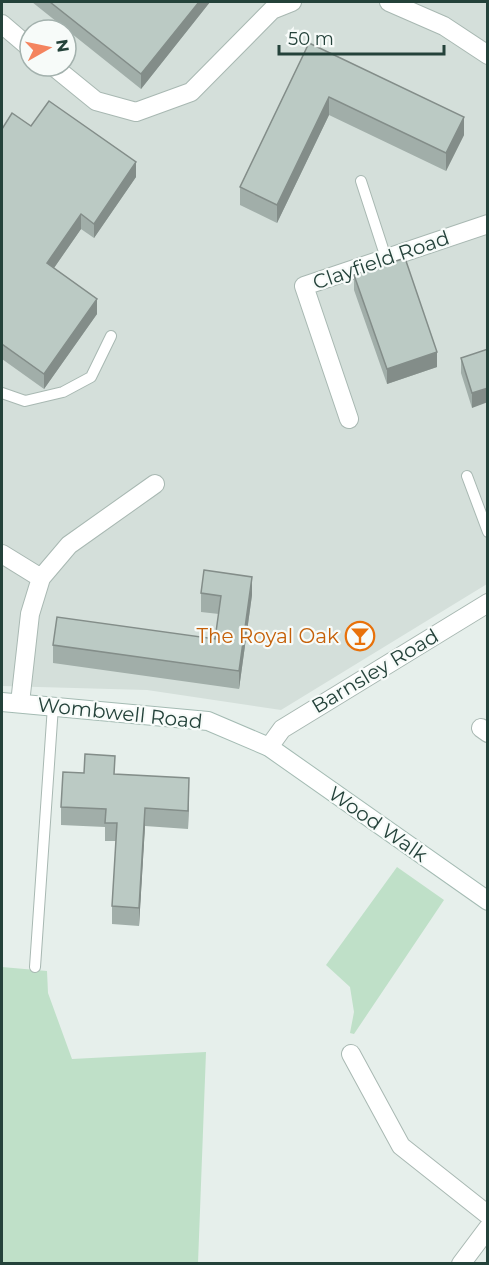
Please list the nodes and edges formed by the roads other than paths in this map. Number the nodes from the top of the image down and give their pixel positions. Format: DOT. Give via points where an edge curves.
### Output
graph roads {
  1 [pos="292,2"];
  2 [pos="389,2"];
  3 [pos="2,24"];
  4 [pos="18,38"];
  5 [pos="488,55"];
  6 [pos="68,78"];
  7 [pos="361,181"];
  8 [pos="488,224"];
  9 [pos="386,258"];
  10 [pos="111,336"];
  11 [pos="2,393"];
  12 [pos="349,419"];
  13 [pos="467,476"];
  14 [pos="154,484"];
  15 [pos="488,532"];
  16 [pos="2,554"];
  17 [pos="41,578"];
  18 [pos="488,603"];
  19 [pos="2,702"];
  20 [pos="20,703"];
  21 [pos="53,706"];
  22 [pos="270,747"];
  23 [pos="488,901"];
  24 [pos="35,967"];
  25 [pos="351,1054"];
  26 [pos="488,1215"];
  27 [pos="488,1228"];
  28 [pos="461,1263"];
  1 -- 6 [label="street" via="272,10 191,92 136,112 96,101"];
  2 -- 5 [label="street" via="444,26"];
  3 -- 4 [label="street"];
  7 -- 9 [label="lane"];
  8 -- 9 [label="street, Clayfield Road"];
  9 -- 12 [label="street, Clayfield Road" via="304,286"];
  10 -- 11 [label="lane" via="92,377 63,392 25,400"];
  13 -- 15 [label="lane"];
  14 -- 17 [label="street" via="69,545"];
  16 -- 17 [label="street"];
  17 -- 20 [label="street" via="30,614"];
  18 -- 22 [label="street, Barnsley Road" via="282,729"];
  19 -- 20 [label="street, Wombwell Road"];
  20 -- 21 [label="street, Wombwell Road"];
  21 -- 22 [label="street, Wombwell Road" via="208,721"];
  21 -- 24 [label="lane"];
  22 -- 23 [label="street, Wood Walk"];
  25 -- 26 [label="street" via="401,1146"];
  27 -- 28 [label="street"];
}
